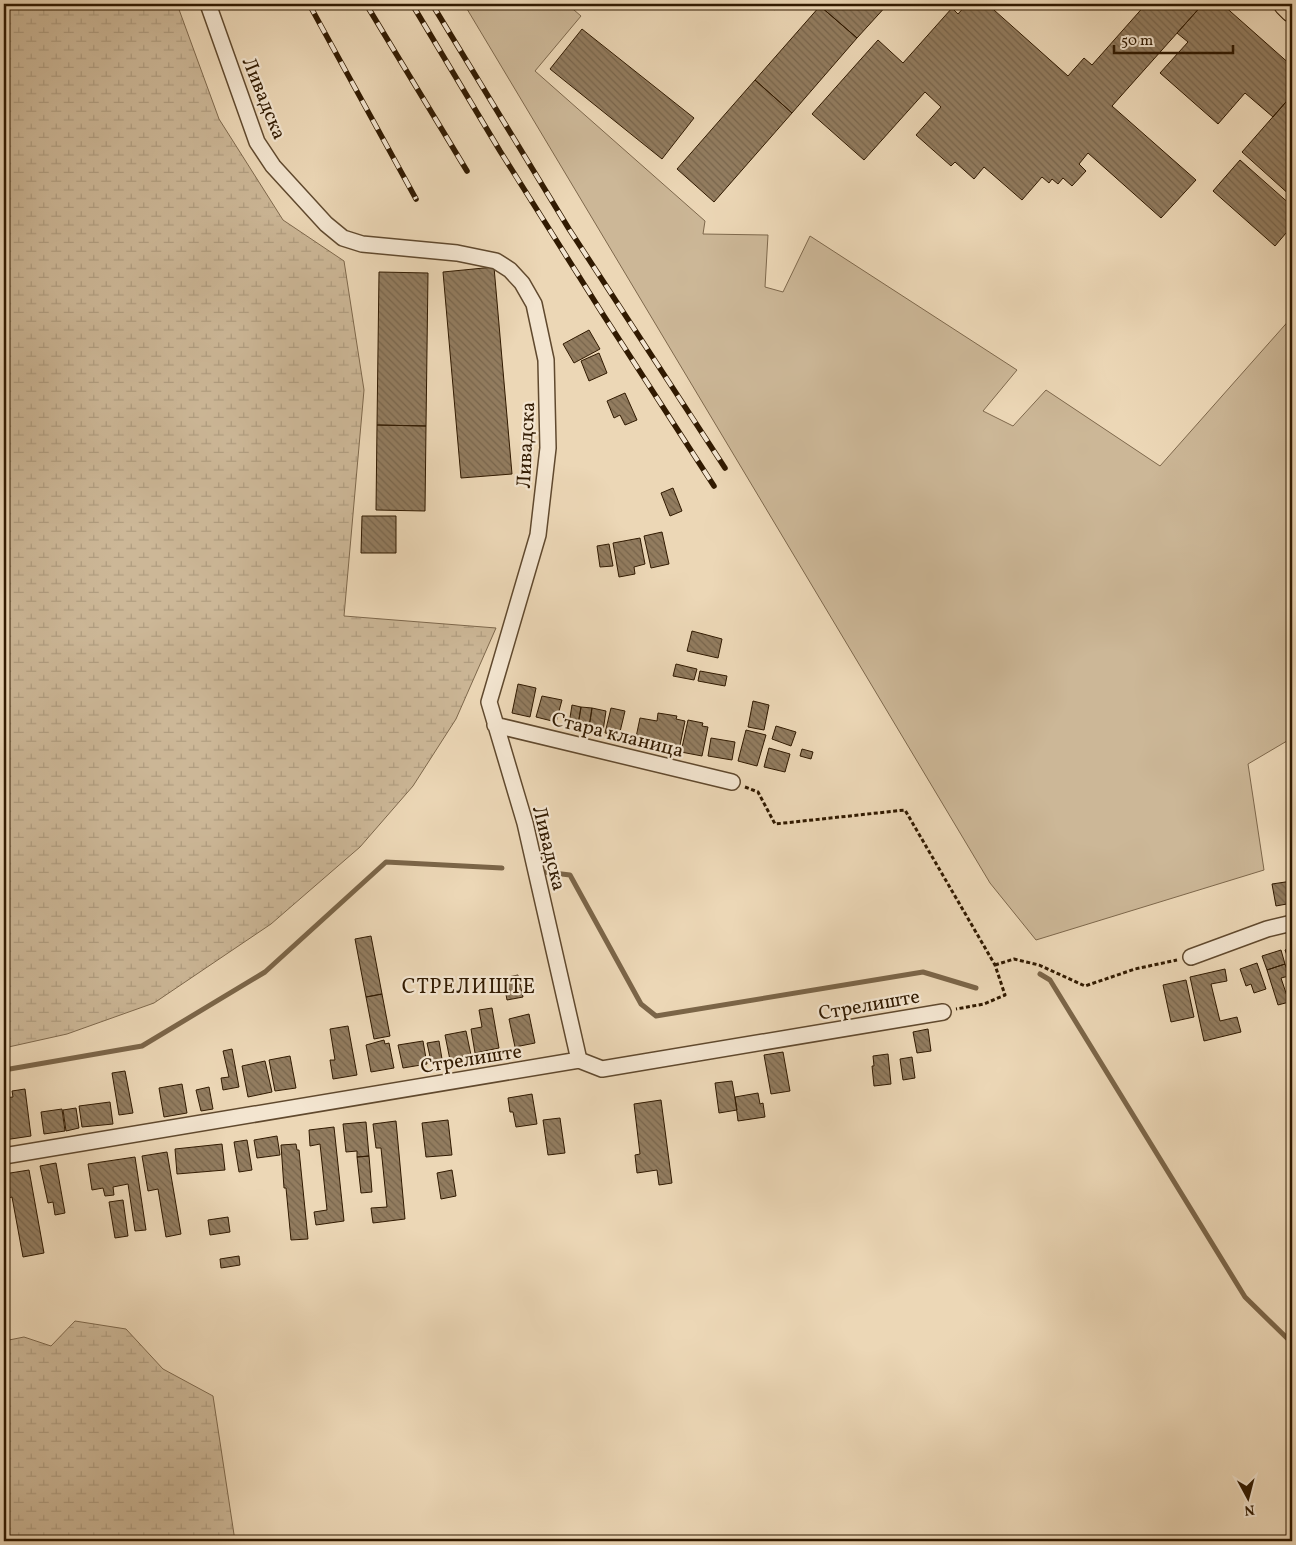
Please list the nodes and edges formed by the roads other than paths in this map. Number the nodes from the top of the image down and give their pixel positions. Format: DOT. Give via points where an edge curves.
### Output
graph roads {
  1 [pos="208,4"];
  2 [pos="1286,4"];
  3 [pos="1292,10"];
  4 [pos="495,725"];
  5 [pos="732,782"];
  6 [pos="1292,923"];
  7 [pos="1191,957"];
  8 [pos="943,1012"];
  9 [pos="578,1060"];
  10 [pos="4,1156"];
  1 -- 4 [label="street, Ливадска" via="257,142 272,166 326,224 342,238 362,244 457,253 496,261 510,270 534,304 546,360 548,448 538,535 489,702"];
  2 -- 3 [label="main road"];
  4 -- 5 [label="street, Стара кланица"];
  4 -- 9 [label="street, Ливадска" via="525,823"];
  6 -- 7 [label="street"];
  8 -- 9 [label="street, Стрелиште" via="602,1069"];
  9 -- 10 [label="street, Стрелиште"];
}
